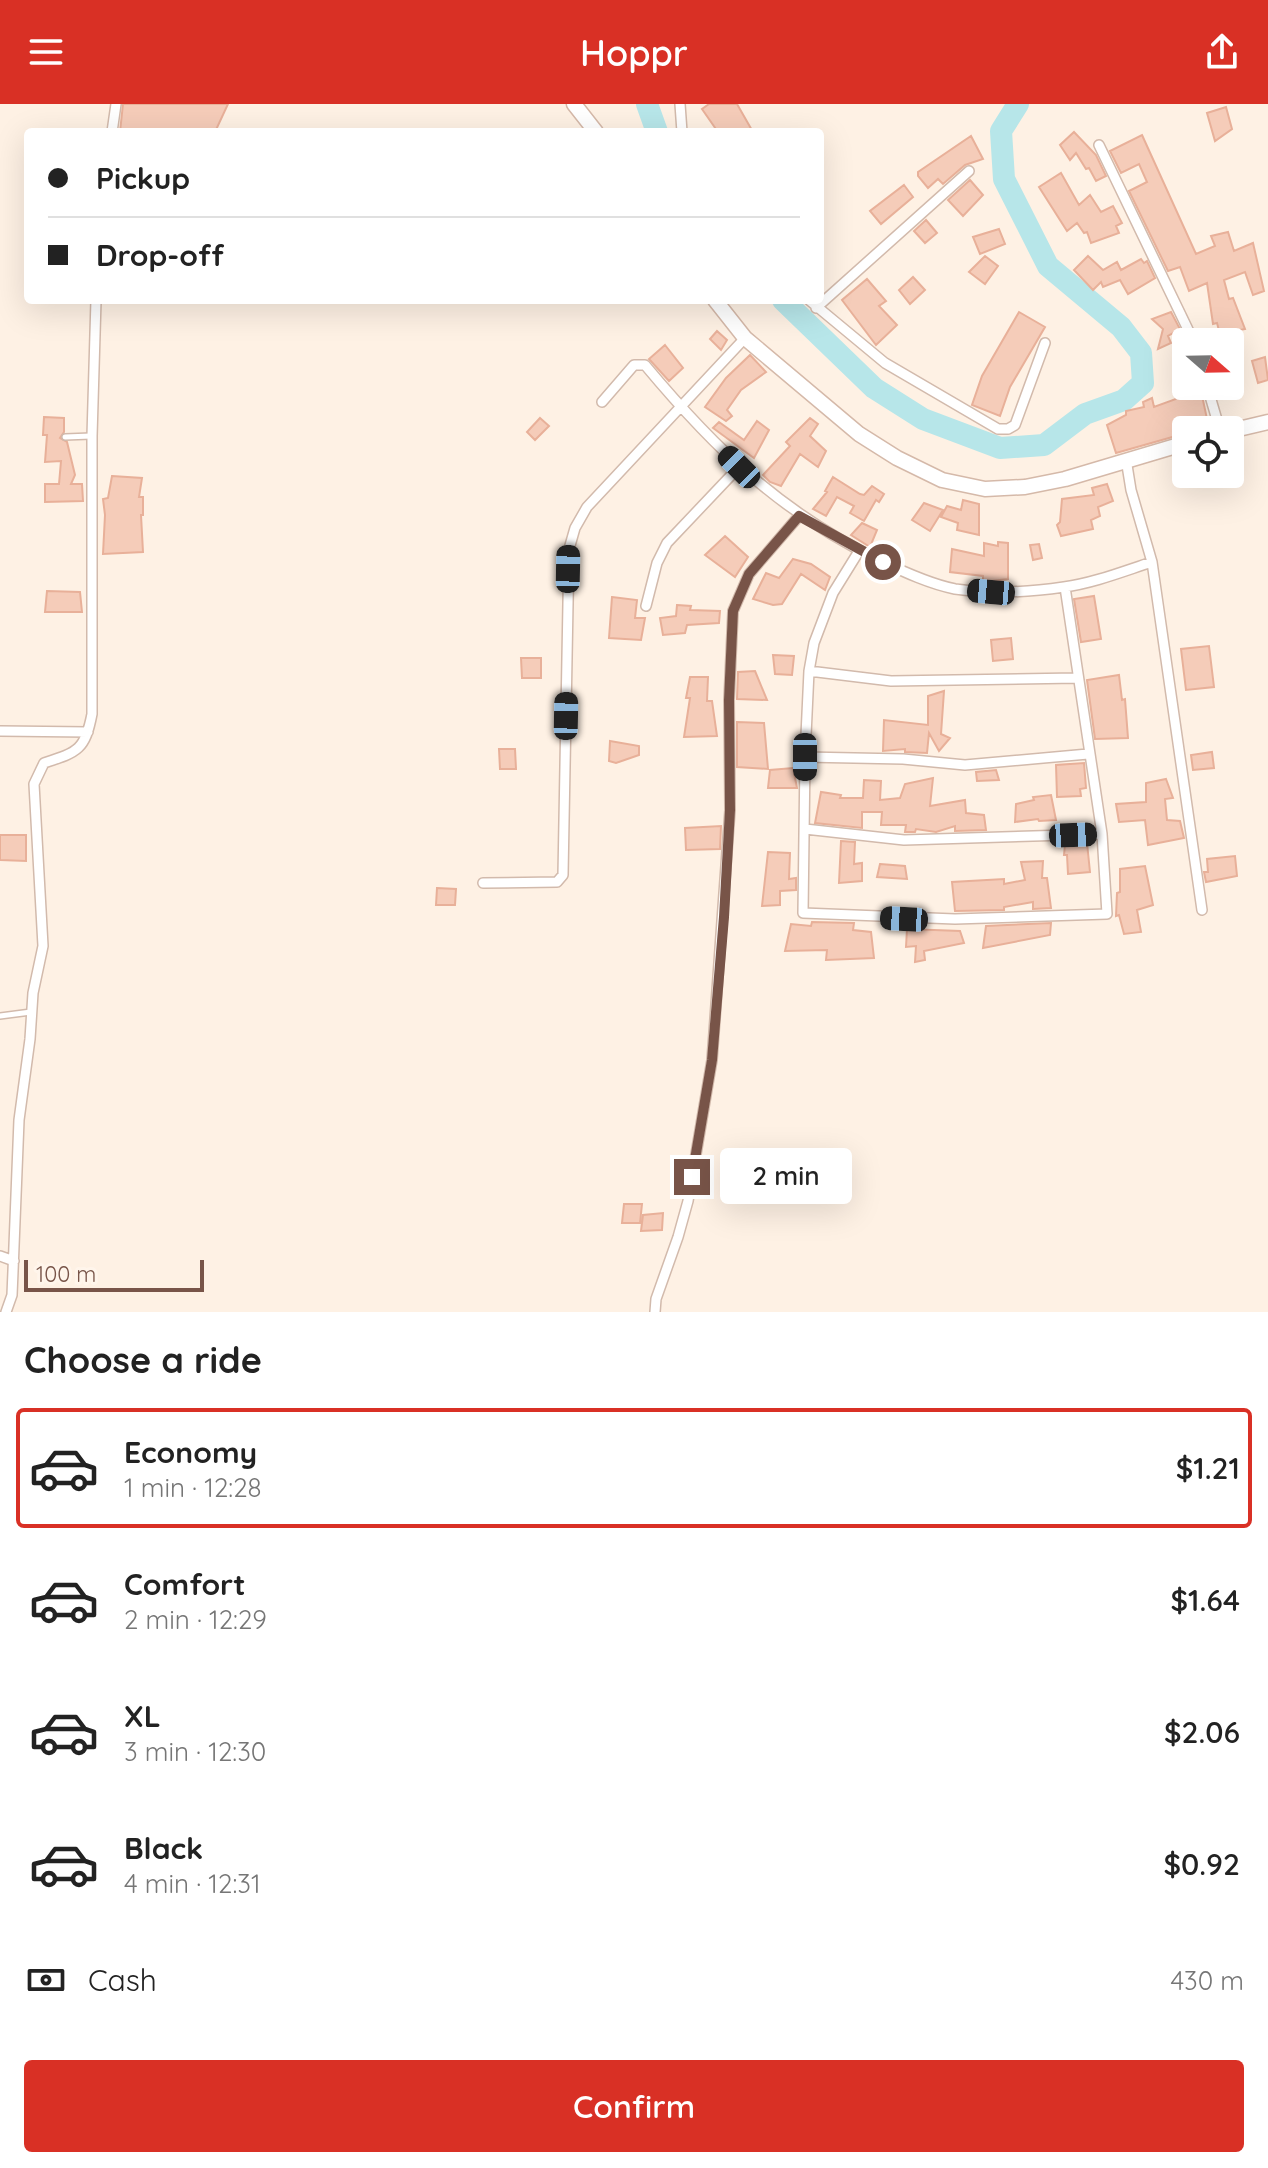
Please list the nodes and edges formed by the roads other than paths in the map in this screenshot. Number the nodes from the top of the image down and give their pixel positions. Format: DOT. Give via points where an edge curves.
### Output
graph roads {
  1 [pos="116,104"];
  2 [pos="574,104"];
  3 [pos="680,104"];
  4 [pos="113,128"];
  5 [pos="593,128"];
  6 [pos="682,128"];
  7 [pos="1099,145"];
  8 [pos="969,171"];
  9 [pos="824,294"];
  10 [pos="96,304"];
  11 [pos="718,304"];
  12 [pos="812,304"];
  13 [pos="1187,328"];
  14 [pos="745,338"];
  15 [pos="1045,343"];
  16 [pos="602,402"];
  17 [pos="679,406"];
  18 [pos="1268,422"];
  19 [pos="1244,428"];
  20 [pos="92,436"];
  21 [pos="65,437"];
  22 [pos="1172,447"];
  23 [pos="1126,459"];
  24 [pos="739,467"];
  25 [pos="799,516"];
  26 [pos="859,551"];
  27 [pos="1152,562"];
  28 [pos="1065,587"];
  29 [pos="646,606"];
  30 [pos="809,671"];
  31 [pos="1077,678"];
  32 [pos="0,731"];
  33 [pos="88,732"];
  34 [pos="1088,754"];
  35 [pos="805,757"];
  36 [pos="805,829"];
  37 [pos="1102,834"];
  38 [pos="483,883"];
  39 [pos="1202,910"];
  40 [pos="32,1011"];
  41 [pos="0,1016"];
  42 [pos="0,1256"];
  43 [pos="14,1261"];
  44 [pos="6,1312"];
  45 [pos="655,1312"];
  1 -- 4 [label="street"];
  2 -- 5 [label="main road"];
  3 -- 6 [label="street"];
  7 -- 13 [label="street"];
  8 -- 9 [label="street"];
  10 -- 20 [label="street"];
  11 -- 14 [label="main road"];
  12 -- 15 [label="street" via="885,363 998,429 1015,425"];
  14 -- 17 [label="street"];
  14 -- 23 [label="main road" via="859,434 942,480 985,489 1025,487"];
  16 -- 17 [label="street" via="640,364"];
  17 -- 24 [label="street"];
  17 -- 38 [label="street" via="587,507 569,549 563,875 557,882"];
  18 -- 19 [label="main road"];
  20 -- 21 [label="lane"];
  20 -- 33 [label="street"];
  22 -- 23 [label="main road"];
  23 -- 27 [label="street"];
  24 -- 25 [label="street"];
  24 -- 29 [label="street" via="667,543"];
  25 -- 26 [label="street"];
  25 -- 45 [label="street" via="749,574 733,611 730,810 712,1060 688,1201"];
  26 -- 28 [label="street" via="953,588 991,592"];
  26 -- 30 [label="street" via="833,593"];
  27 -- 28 [label="street"];
  27 -- 39 [label="street"];
  28 -- 31 [label="street"];
  30 -- 31 [label="street" via="891,681"];
  30 -- 35 [label="street"];
  31 -- 34 [label="street"];
  32 -- 33 [label="street"];
  33 -- 40 [label="street" via="72,754 44,763 34,784 43,946"];
  34 -- 35 [label="street" via="965,765"];
  34 -- 37 [label="street"];
  35 -- 36 [label="street"];
  36 -- 37 [label="street" via="904,840"];
  36 -- 37 [label="street" via="803,913 917,919 1107,914"];
  40 -- 41 [label="lane"];
  40 -- 43 [label="street" via="19,1120"];
  42 -- 43 [label="street"];
  43 -- 44 [label="street"];
}
